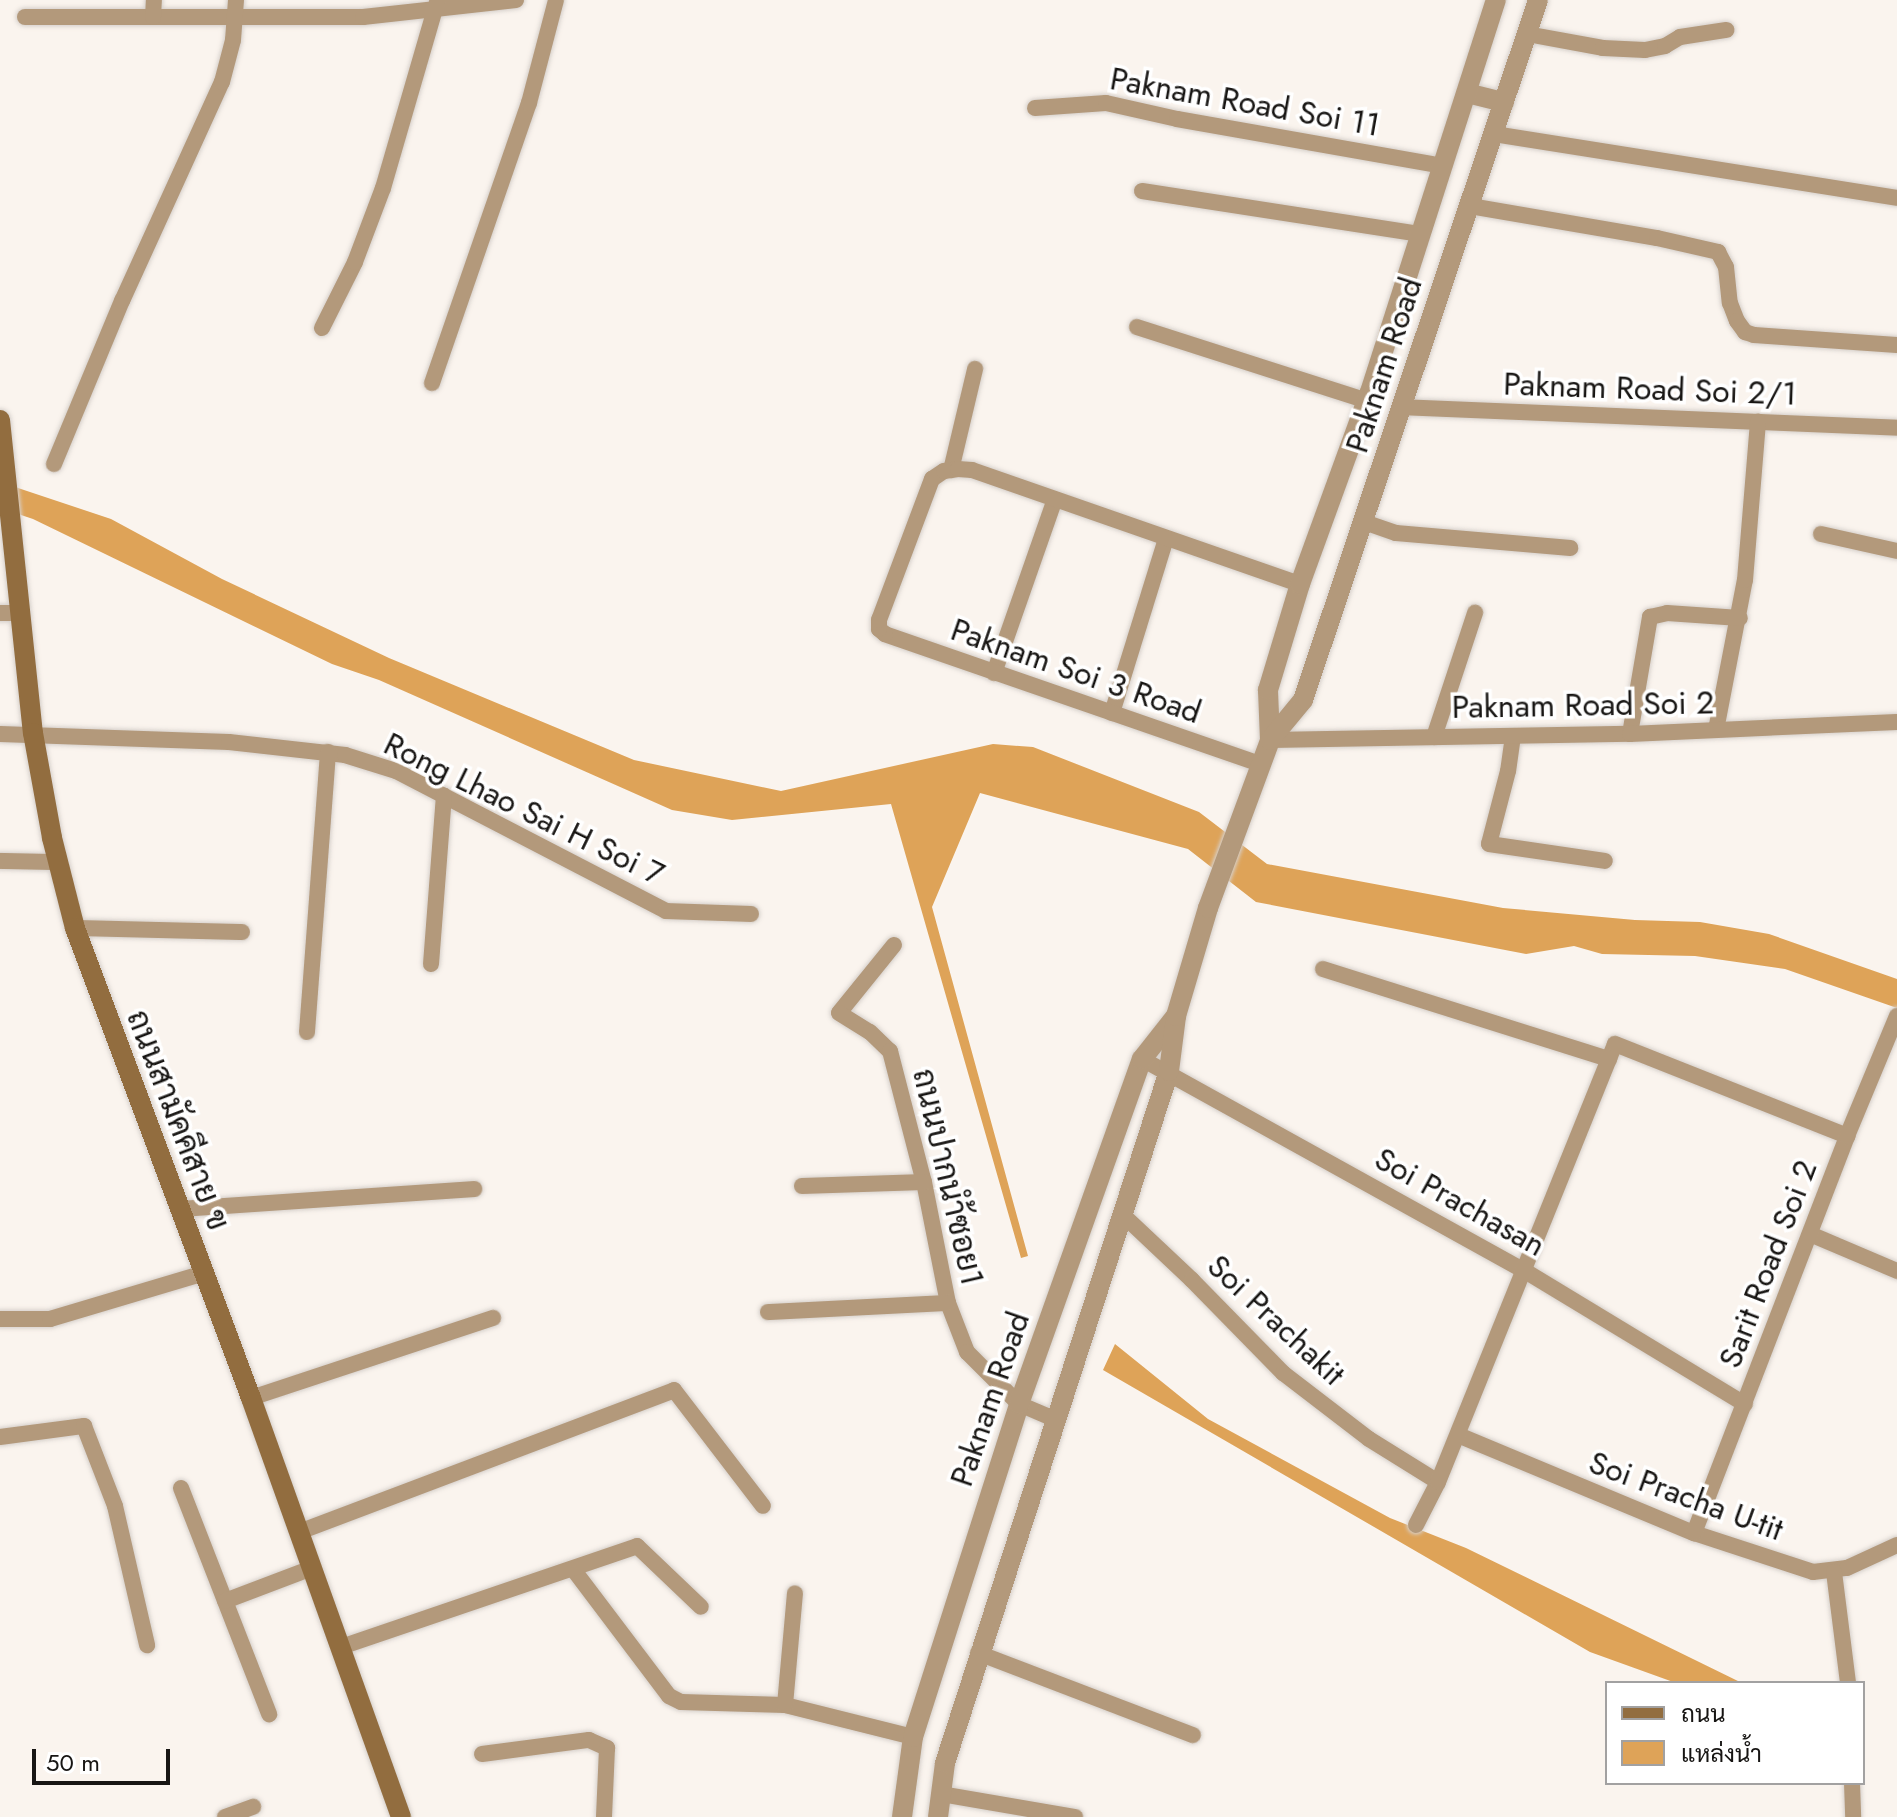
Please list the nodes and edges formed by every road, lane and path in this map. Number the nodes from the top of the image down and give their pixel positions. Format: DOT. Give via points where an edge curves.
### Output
graph roads {
  1 [pos="516,0"];
  2 [pos="556,0"];
  3 [pos="1496,0"];
  4 [pos="1538,0"];
  5 [pos="437,6"];
  6 [pos="153,8"];
  7 [pos="235,8"];
  8 [pos="375,8"];
  9 [pos="25,17"];
  10 [pos="1726,30"];
  11 [pos="1527,34"];
  12 [pos="1467,93"];
  13 [pos="1504,102"];
  14 [pos="1035,108"];
  15 [pos="1494,134"];
  16 [pos="1444,166"];
  17 [pos="1142,191"];
  18 [pos="1897,198"];
  19 [pos="1470,206"];
  20 [pos="1421,234"];
  21 [pos="1137,327"];
  22 [pos="322,328"];
  23 [pos="1897,345"];
  24 [pos="975,369"];
  25 [pos="432,383"];
  26 [pos="1367,401"];
  27 [pos="1401,407"];
  28 [pos="0,420"];
  29 [pos="1758,422"];
  30 [pos="1897,428"];
  31 [pos="54,464"];
  32 [pos="951,470"];
  33 [pos="1055,499"];
  34 [pos="1364,522"];
  35 [pos="1821,534"];
  36 [pos="1166,539"];
  37 [pos="1570,548"];
  38 [pos="1897,551"];
  39 [pos="1300,584"];
  40 [pos="10,613"];
  41 [pos="1475,613"];
  42 [pos="1740,618"];
  43 [pos="994,673"];
  44 [pos="1112,713"];
  45 [pos="1897,722"];
  46 [pos="1716,730"];
  47 [pos="33,733"];
  48 [pos="0,734"];
  49 [pos="1630,734"];
  50 [pos="1513,736"];
  51 [pos="1434,737"];
  52 [pos="1270,740"];
  53 [pos="328,752"];
  54 [pos="1260,764"];
  55 [pos="444,796"];
  56 [pos="0,861"];
  57 [pos="1605,861"];
  58 [pos="57,862"];
  59 [pos="751,914"];
  60 [pos="75,928"];
  61 [pos="242,932"];
  62 [pos="894,945"];
  63 [pos="431,964"];
  64 [pos="1323,969"];
  65 [pos="1176,1016"];
  66 [pos="1896,1017"];
  67 [pos="307,1032"];
  68 [pos="1612,1052"];
  69 [pos="1142,1059"];
  70 [pos="1169,1071"];
  71 [pos="1847,1136"];
  72 [pos="924,1182"];
  73 [pos="802,1186"];
  74 [pos="474,1189"];
  75 [pos="181,1209"];
  76 [pos="1123,1215"];
  77 [pos="1810,1234"];
  78 [pos="1525,1271"];
  79 [pos="1897,1271"];
  80 [pos="204,1273"];
  81 [pos="948,1303"];
  82 [pos="768,1312"];
  83 [pos="493,1318"];
  84 [pos="0,1319"];
  85 [pos="251,1398"];
  86 [pos="1019,1404"];
  87 [pos="1745,1404"];
  88 [pos="1054,1419"];
  89 [pos="1458,1435"];
  90 [pos="0,1437"];
  91 [pos="1438,1482"];
  92 [pos="181,1488"];
  93 [pos="763,1506"];
  94 [pos="1416,1525"];
  95 [pos="299,1532"];
  96 [pos="1694,1533"];
  97 [pos="1897,1545"];
  98 [pos="312,1568"];
  99 [pos="573,1569"];
  100 [pos="1834,1572"];
  101 [pos="795,1593"];
  102 [pos="225,1601"];
  103 [pos="701,1607"];
  104 [pos="147,1645"];
  105 [pos="341,1647"];
  106 [pos="978,1653"];
  107 [pos="1848,1681"];
  108 [pos="785,1705"];
  109 [pos="269,1714"];
  110 [pos="1193,1735"];
  111 [pos="913,1737"];
  112 [pos="482,1754"];
  113 [pos="1852,1785"];
  114 [pos="941,1794"];
  115 [pos="253,1807"];
  116 [pos="225,1817"];
  117 [pos="401,1817"];
  118 [pos="604,1817"];
  119 [pos="902,1817"];
  120 [pos="938,1817"];
  121 [pos="1075,1817"];
  122 [pos="1853,1817"];
  1 -- 5 [label="street"];
  2 -- 25 [label="street" via="529,103"];
  3 -- 12 [label="street, Paknam Road"];
  4 -- 11 [label="street, Paknam Road"];
  5 -- 8 [label="street"];
  5 -- 22 [label="street" via="383,188"];
  6 -- 7 [label="street"];
  6 -- 9 [label="street"];
  7 -- 8 [label="street"];
  7 -- 31 [label="street" via="231,55 222,82"];
  10 -- 11 [label="street" via="1680,37 1645,50"];
  11 -- 13 [label="street, Paknam Road"];
  12 -- 13 [label="street"];
  12 -- 16 [label="street, Paknam Road"];
  13 -- 15 [label="street, Paknam Road"];
  14 -- 16 [label="street, Paknam Road Soi 11" via="1106,103"];
  15 -- 18 [label="street"];
  15 -- 19 [label="street, Paknam Road"];
  16 -- 20 [label="street, Paknam Road"];
  17 -- 20 [label="street"];
  19 -- 23 [label="street" via="1718,252 1726,267 1730,303 1745,332"];
  19 -- 27 [label="street, Paknam Road"];
  20 -- 26 [label="street, Paknam Road"];
  21 -- 26 [label="street"];
  24 -- 32 [label="street"];
  26 -- 39 [label="street, Paknam Road"];
  27 -- 29 [label="street, Paknam Road Soi 2/1"];
  27 -- 34 [label="street, Paknam Road"];
  28 -- 40 [label="main road, ถนนสามัคคีสาย ข" via="11,519"];
  29 -- 30 [label="street, Paknam Road Soi 2/1"];
  29 -- 42 [label="street"];
  32 -- 33 [label="street" via="972,470"];
  32 -- 43 [label="street, Paknam Soi 3 Road" via="932,479 878,625 885,634"];
  33 -- 36 [label="street"];
  33 -- 43 [label="street"];
  34 -- 37 [label="street" via="1396,533"];
  34 -- 52 [label="street, Paknam Road" via="1303,700"];
  35 -- 38 [label="street"];
  36 -- 39 [label="street"];
  36 -- 44 [label="street"];
  39 -- 52 [label="street, Paknam Road" via="1268,690"];
  40 -- 47 [label="main road, ถนนสามัคคีสาย ข"];
  41 -- 51 [label="street"];
  42 -- 46 [label="street"];
  42 -- 49 [label="street" via="1667,613 1650,617"];
  43 -- 44 [label="street, Paknam Soi 3 Road"];
  44 -- 54 [label="street, Paknam Soi 3 Road"];
  45 -- 46 [label="street, Paknam Road Soi 2"];
  46 -- 49 [label="street, Paknam Road Soi 2"];
  47 -- 48 [label="street, Rong Lhao Sai H Soi 7"];
  47 -- 53 [label="street, Rong Lhao Sai H Soi 7"];
  47 -- 58 [label="main road, ถนนสามัคคีสาย ข"];
  49 -- 50 [label="street, Paknam Road Soi 2"];
  50 -- 51 [label="street, Paknam Road Soi 2"];
  50 -- 57 [label="street" via="1489,844"];
  51 -- 52 [label="street, Paknam Road Soi 2"];
  52 -- 54 [label="street, Paknam Road"];
  53 -- 55 [label="street, Rong Lhao Sai H Soi 7" via="396,771"];
  53 -- 67 [label="street"];
  54 -- 65 [label="street, Paknam Road"];
  55 -- 59 [label="street, Rong Lhao Sai H Soi 7" via="666,911"];
  55 -- 63 [label="street"];
  56 -- 58 [label="street"];
  58 -- 60 [label="main road, ถนนสามัคคีสาย ข"];
  60 -- 61 [label="street"];
  60 -- 75 [label="main road, ถนนสามัคคีสาย ข"];
  62 -- 72 [label="street, ถนนปากนำ้ซอย1" via="839,1013 890,1051"];
  64 -- 68 [label="street"];
  65 -- 69 [label="street, Paknam Road"];
  65 -- 70 [label="street, Paknam Road"];
  66 -- 71 [label="street, Sarit Road Soi 2"];
  68 -- 71 [label="street"];
  68 -- 78 [label="street"];
  69 -- 70 [label="street, Soi Prachasan"];
  69 -- 86 [label="street, Paknam Road"];
  70 -- 76 [label="street, Paknam Road"];
  70 -- 78 [label="street, Soi Prachasan"];
  71 -- 77 [label="street, Sarit Road Soi 2"];
  72 -- 73 [label="street"];
  72 -- 81 [label="street, ถนนปากนำ้ซอย1"];
  74 -- 75 [label="street"];
  75 -- 80 [label="main road, ถนนสามัคคีสาย ข"];
  76 -- 88 [label="street, Paknam Road"];
  76 -- 91 [label="street, Soi Prachakit" via="1283,1373 1369,1439"];
  77 -- 79 [label="street"];
  77 -- 87 [label="street, Sarit Road Soi 2"];
  78 -- 87 [label="street, Soi Prachasan"];
  78 -- 89 [label="street"];
  80 -- 84 [label="street" via="50,1319"];
  80 -- 85 [label="main road, ถนนสามัคคีสาย ข"];
  81 -- 82 [label="street"];
  81 -- 86 [label="street, ถนนปากนำ้ซอย1" via="967,1352"];
  83 -- 85 [label="street"];
  85 -- 95 [label="main road, ถนนสามัคคีสาย ข"];
  86 -- 88 [label="street, ถนนปากนำ้ซอย1"];
  86 -- 111 [label="street, Paknam Road"];
  87 -- 96 [label="street, Sarit Road Soi 2"];
  88 -- 106 [label="street, Paknam Road"];
  89 -- 91 [label="street"];
  89 -- 96 [label="street, Soi Pracha U-tit"];
  90 -- 104 [label="street" via="84,1426 115,1506"];
  91 -- 94 [label="street"];
  92 -- 102 [label="street"];
  93 -- 95 [label="street" via="674,1390"];
  95 -- 98 [label="main road, ถนนสามัคคีสาย ข"];
  96 -- 100 [label="street, Soi Pracha U-tit" via="1813,1572"];
  97 -- 100 [label="street"];
  98 -- 102 [label="street"];
  98 -- 105 [label="main road, ถนนสามัคคีสาย ข"];
  99 -- 103 [label="street" via="637,1546"];
  99 -- 105 [label="street"];
  99 -- 108 [label="street" via="669,1696 681,1702"];
  100 -- 107 [label="street"];
  101 -- 108 [label="street"];
  102 -- 109 [label="street"];
  105 -- 117 [label="main road, ถนนสามัคคีสาย ข"];
  106 -- 110 [label="street"];
  106 -- 114 [label="street, Paknam Road"];
  108 -- 111 [label="street"];
  111 -- 119 [label="street, Paknam Road"];
  112 -- 118 [label="street" via="589,1740 607,1748"];
  113 -- 122 [label="street"];
  114 -- 120 [label="street, Paknam Road"];
  114 -- 121 [label="street"];
  115 -- 116 [label="street"];
}
